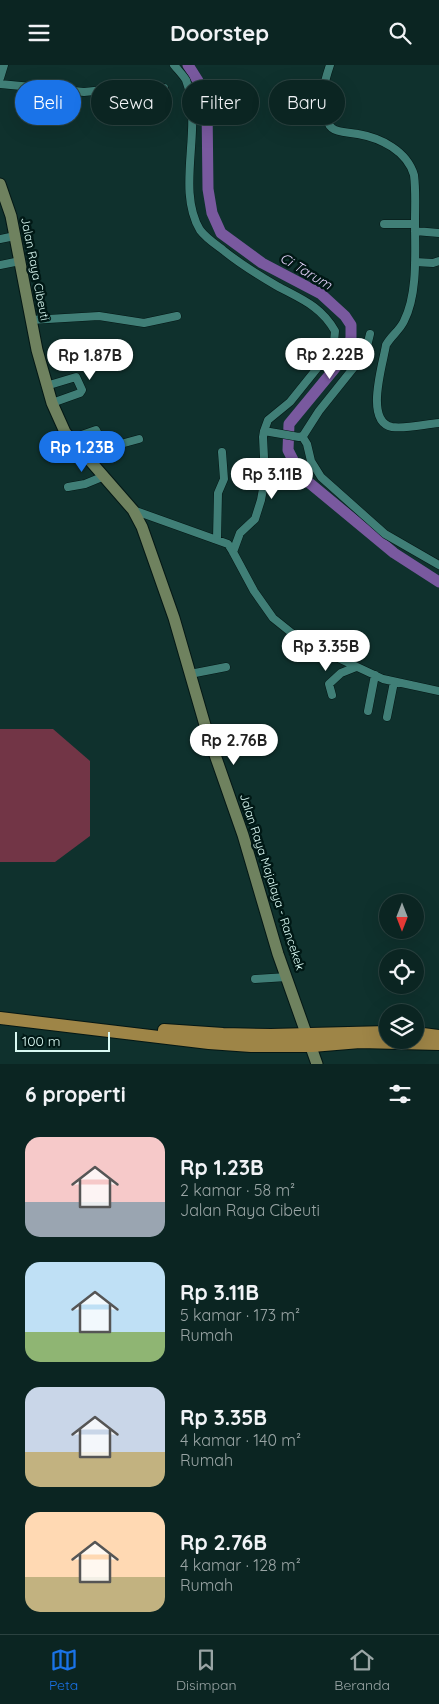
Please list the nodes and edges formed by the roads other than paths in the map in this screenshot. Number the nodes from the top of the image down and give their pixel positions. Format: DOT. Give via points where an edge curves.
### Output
graph roads {
  1 [pos="4,65"];
  2 [pos="174,65"];
  3 [pos="330,65"];
  4 [pos="0,78"];
  5 [pos="0,84"];
  6 [pos="91,91"];
  7 [pos="0,184"];
  8 [pos="384,224"];
  9 [pos="415,227"];
  10 [pos="439,233"];
  11 [pos="15,236"];
  12 [pos="0,239"];
  13 [pos="20,261"];
  14 [pos="439,261"];
  15 [pos="415,262"];
  16 [pos="0,265"];
  17 [pos="177,316"];
  18 [pos="31,320"];
  19 [pos="370,334"];
  20 [pos="46,386"];
  21 [pos="52,403"];
  22 [pos="439,423"];
  23 [pos="266,431"];
  24 [pos="300,437"];
  25 [pos="70,439"];
  26 [pos="139,439"];
  27 [pos="105,447"];
  28 [pos="222,452"];
  29 [pos="84,454"];
  30 [pos="102,477"];
  31 [pos="68,487"];
  32 [pos="133,510"];
  33 [pos="217,539"];
  34 [pos="234,552"];
  35 [pos="439,565"];
  36 [pos="226,667"];
  37 [pos="356,667"];
  38 [pos="190,674"];
  39 [pos="375,675"];
  40 [pos="394,682"];
  41 [pos="439,691"];
  42 [pos="332,695"];
  43 [pos="368,711"];
  44 [pos="387,717"];
  45 [pos="287,977"];
  46 [pos="255,979"];
  47 [pos="0,1012"];
  48 [pos="0,1018"];
  49 [pos="379,1033"];
  50 [pos="424,1034"];
  51 [pos="439,1036"];
  52 [pos="310,1040"];
  53 [pos="439,1044"];
  54 [pos="317,1064"];
  1 -- 4 [label="street"];
  2 -- 23 [label="street" via="185,79 193,114 190,204 201,231 231,257 311,304 336,331 327,356 290,402 268,420"];
  3 -- 9 [label="street" via="322,95 329,125 337,130 378,139 406,160 414,175"];
  5 -- 6 [label="street"];
  7 -- 11 [label="main road, Jalan Raya Cibeuti"];
  8 -- 9 [label="street"];
  9 -- 10 [label="street"];
  9 -- 15 [label="street"];
  11 -- 12 [label="street"];
  11 -- 13 [label="main road, Jalan Raya Cibeuti"];
  13 -- 16 [label="street"];
  13 -- 18 [label="main road, Jalan Raya Cibeuti"];
  14 -- 15 [label="street"];
  15 -- 22 [label="street" via="410,307 386,345 376,409 381,421 390,427"];
  17 -- 18 [label="street" via="144,323 99,316"];
  18 -- 20 [label="main road, Jalan Raya Cibeuti"];
  19 -- 24 [label="street" via="364,358"];
  20 -- 21 [label="main road, Jalan Raya Cibeuti"];
  20 -- 21 [label="street" via="76,377 82,390"];
  21 -- 25 [label="main road, Jalan Raya Cibeuti"];
  23 -- 24 [label="street"];
  23 -- 34 [label="street" via="263,437 265,478 261,500 255,519 240,533"];
  24 -- 35 [label="street" via="307,444 311,461 321,477 385,534"];
  25 -- 27 [label="street" via="96,429"];
  25 -- 29 [label="main road, Jalan Raya Cibeuti"];
  26 -- 27 [label="street"];
  27 -- 29 [label="street"];
  28 -- 33 [label="street" via="224,479 218,493"];
  29 -- 30 [label="main road, Jalan Raya Cibeuti"];
  30 -- 31 [label="street"];
  30 -- 32 [label="main road, Jalan Raya Cibeuti"];
  32 -- 33 [label="street"];
  32 -- 38 [label="main road, Jalan Raya Majalaya - Rancekek" via="148,543"];
  33 -- 34 [label="street" via="228,544"];
  34 -- 37 [label="street" via="254,591 273,618 293,634"];
  36 -- 38 [label="street"];
  37 -- 39 [label="street"];
  37 -- 42 [label="street" via="341,673 330,684"];
  38 -- 45 [label="main road, Jalan Raya Majalaya - Rancekek"];
  39 -- 40 [label="street"];
  39 -- 43 [label="street"];
  40 -- 41 [label="street"];
  40 -- 44 [label="street"];
  45 -- 46 [label="street"];
  45 -- 52 [label="main road, Jalan Raya Majalaya - Rancekek"];
  47 -- 52 [label="main road" via="135,1027"];
  48 -- 52 [label="main road" via="251,1046"];
  49 -- 52 [label="main road"];
  50 -- 51 [label="main road"];
  52 -- 53 [label="main road"];
  52 -- 54 [label="main road, Jalan Raya Majalaya - Rancekek"];
}
